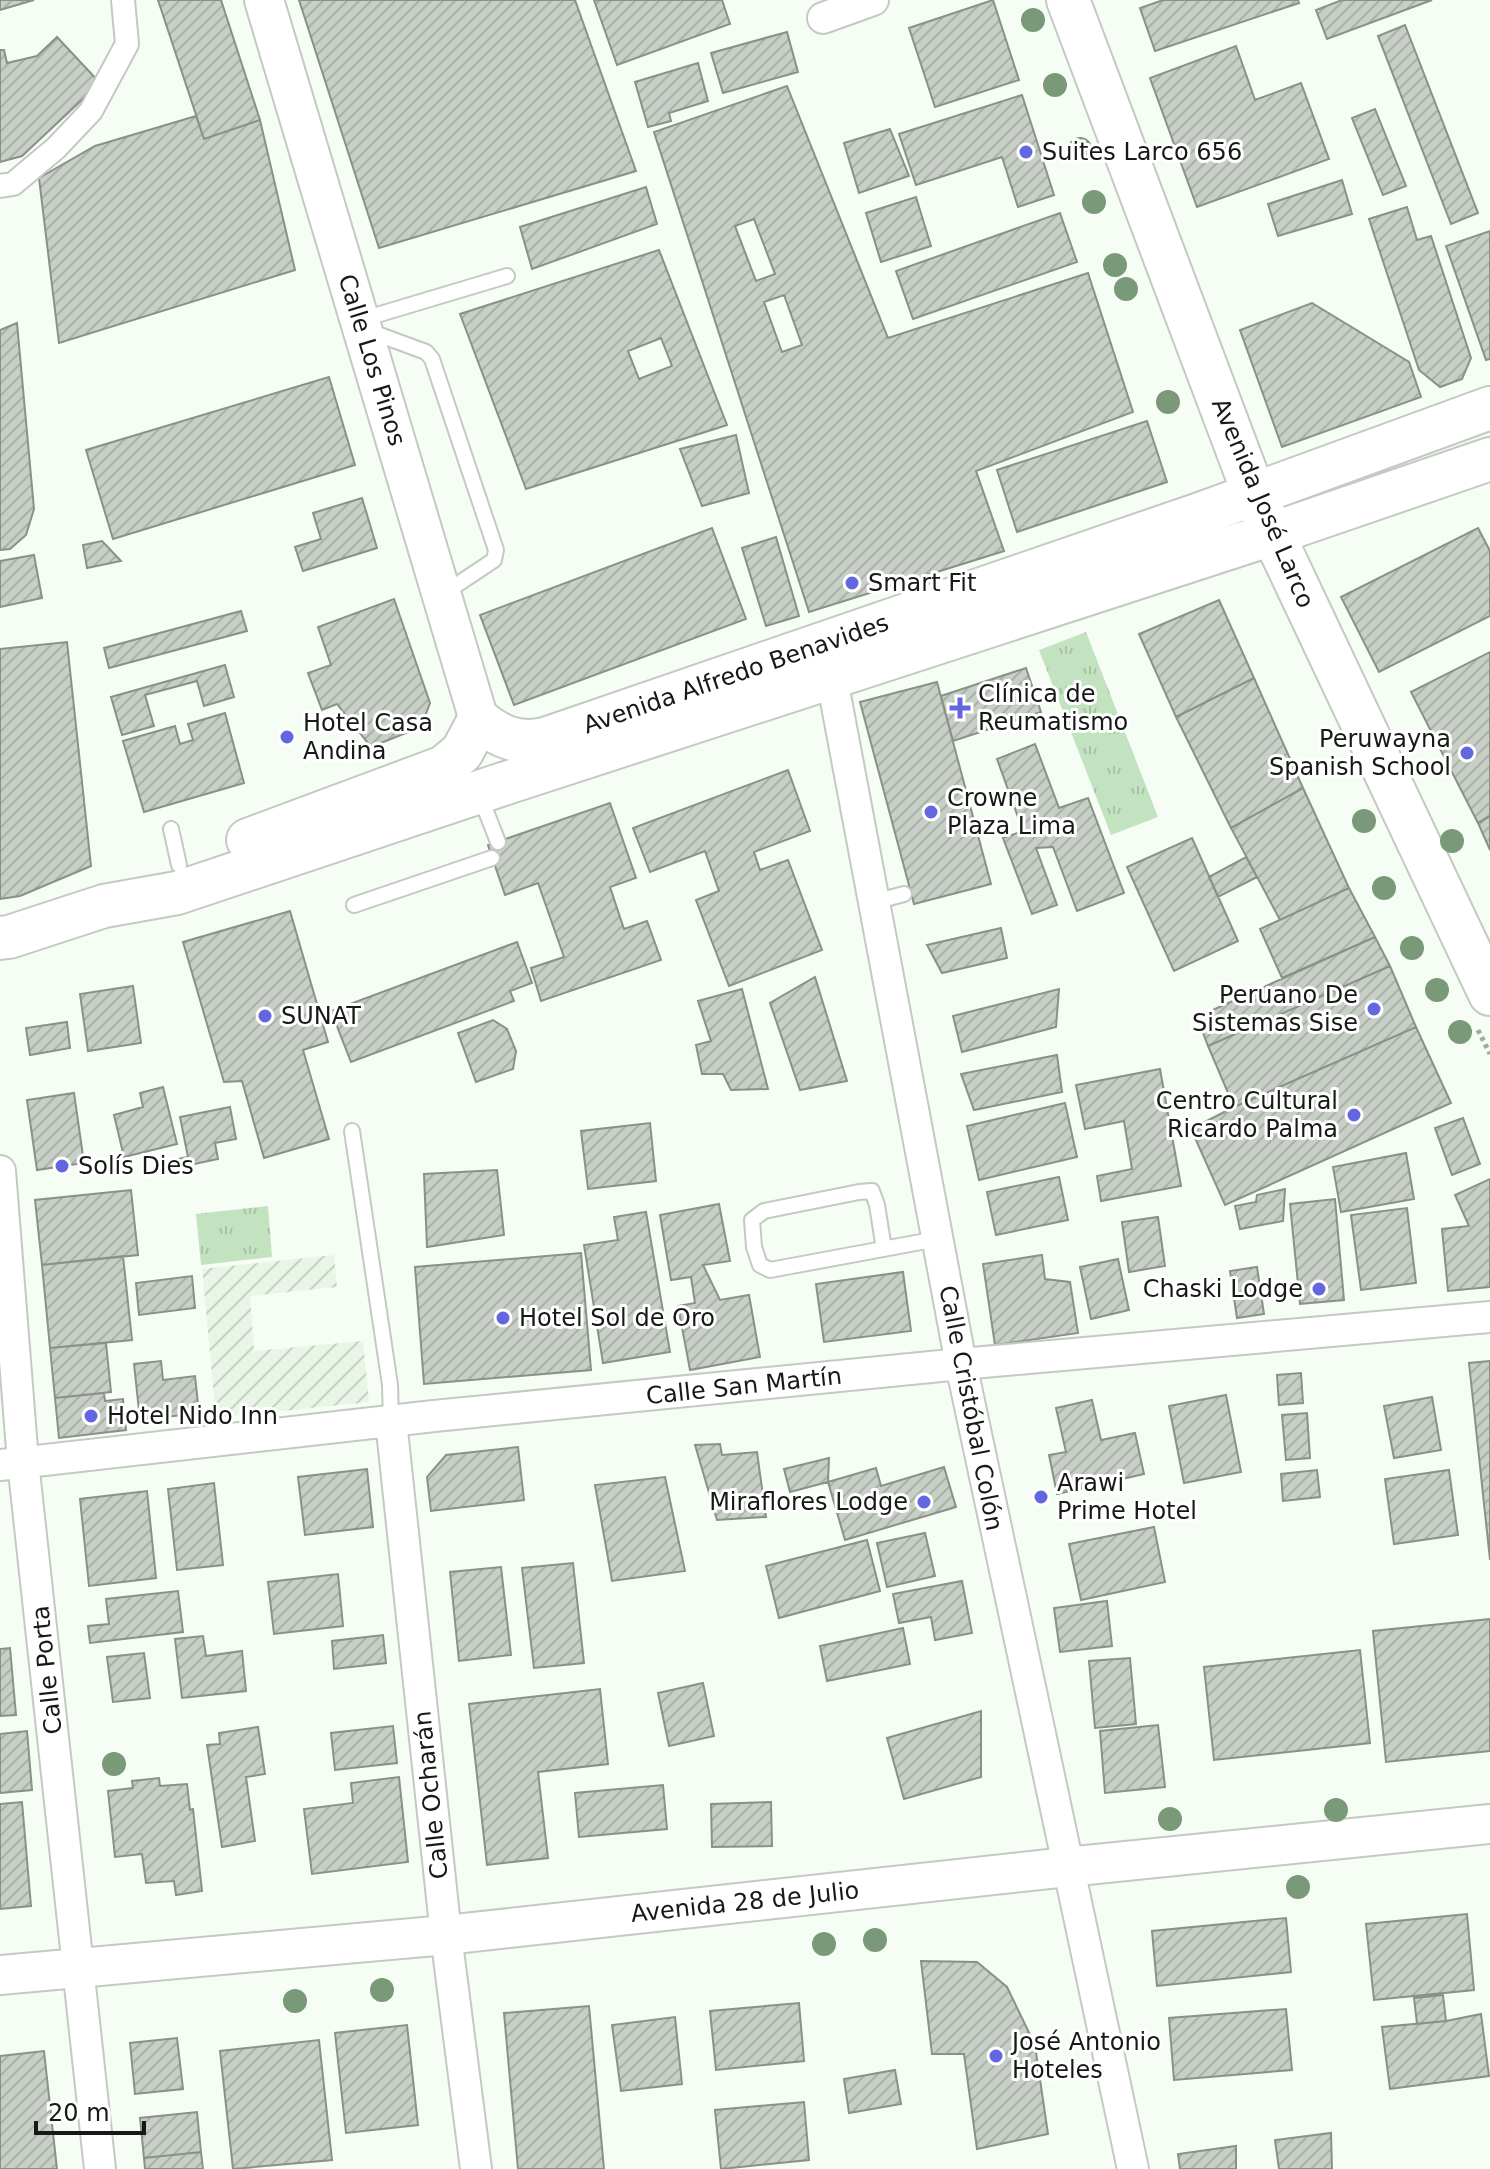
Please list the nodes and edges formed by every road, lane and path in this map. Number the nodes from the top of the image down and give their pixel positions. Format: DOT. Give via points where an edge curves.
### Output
graph roads {
  1 [pos="123,0"];
  2 [pos="264,0"];
  3 [pos="873,0"];
  4 [pos="1068,0"];
  5 [pos="820,9"];
  6 [pos="0,186"];
  7 [pos="507,276"];
  8 [pos="361,324"];
  9 [pos="1490,408"];
  10 [pos="1490,459"];
  11 [pos="1254,494"];
  12 [pos="1272,534"];
  13 [pos="442,594"];
  14 [pos="837,645"];
  15 [pos="479,720"];
  16 [pos="479,792"];
  17 [pos="498,842"];
  18 [pos="492,858"];
  19 [pos="904,894"];
  20 [pos="874,902"];
  21 [pos="354,905"];
  22 [pos="104,906"];
  23 [pos="0,938"];
  24 [pos="1490,994"];
  25 [pos="352,1131"];
  26 [pos="0,1171"];
  27 [pos="937,1239"];
  28 [pos="884,1249"];
  29 [pos="1490,1317"];
  30 [pos="961,1364"];
  31 [pos="391,1421"];
  32 [pos="11,1463"];
  33 [pos="1490,1824"];
  34 [pos="1067,1867"];
  35 [pos="446,1935"];
  36 [pos="79,1967"];
  37 [pos="0,1975"];
  38 [pos="100,2169"];
  39 [pos="476,2169"];
  40 [pos="1133,2169"];
  1 -- 6 [label="street" via="127,44 91,111 13,184"];
  2 -- 8 [label="street, Calle Los Pinos"];
  3 -- 5 [label="street"];
  4 -- 11 [label="main road, Avenida José Larco"];
  7 -- 8 [label="lane"];
  8 -- 13 [label="street, Calle Los Pinos"];
  8 -- 13 [label="lane" via="432,359 496,550 494,560"];
  9 -- 11 [label="main road, Avenida Alfredo Benavides"];
  10 -- 12 [label="main road, Avenida Alfredo Benavides"];
  11 -- 12 [label="main road, Avenida José Larco"];
  11 -- 14 [label="main road, Avenida Alfredo Benavides"];
  12 -- 14 [label="main road, Avenida Alfredo Benavides"];
  12 -- 24 [label="main road, Avenida José Larco"];
  13 -- 15 [label="street, Calle Los Pinos"];
  14 -- 15 [label="main road, Avenida Alfredo Benavides" via="527,743 501,736"];
  14 -- 16 [label="main road, Avenida Alfredo Benavides"];
  14 -- 20 [label="street, Calle Cristóbal Colón"];
  15 -- 22 [label="main road, Avenida Alfredo Benavides" via="462,752 444,767 175,847 153,875"];
  16 -- 17 [label="lane"];
  16 -- 22 [label="main road, Avenida Alfredo Benavides" via="177,893"];
  18 -- 21 [label="lane"];
  19 -- 20 [label="lane"];
  20 -- 27 [label="street, Calle Cristóbal Colón"];
  22 -- 23 [label="main road, Avenida Alfredo Benavides"];
  25 -- 31 [label="lane"];
  26 -- 32 [label="street, Calle Porta"];
  27 -- 28 [label="lane"];
  27 -- 30 [label="street, Calle Cristóbal Colón"];
  28 -- 28 [label="lane" via="872,1191 764,1211 752,1220 760,1265 770,1270"];
  29 -- 30 [label="street, Calle San Martín"];
  30 -- 31 [label="street, Calle San Martín"];
  30 -- 34 [label="street, Calle Cristóbal Colón"];
  31 -- 32 [label="street, Calle San Martín"];
  31 -- 35 [label="street, Calle Ocharán"];
  32 -- 36 [label="street, Calle Porta"];
  33 -- 34 [label="street, Avenida 28 de Julio"];
  34 -- 35 [label="street, Avenida 28 de Julio"];
  34 -- 40 [label="street, Calle Cristóbal Colón"];
  35 -- 36 [label="street, Avenida 28 de Julio"];
  35 -- 39 [label="street, Calle Ocharán"];
  36 -- 37 [label="street, Avenida 28 de Julio"];
  36 -- 38 [label="street, Calle Porta"];
}
